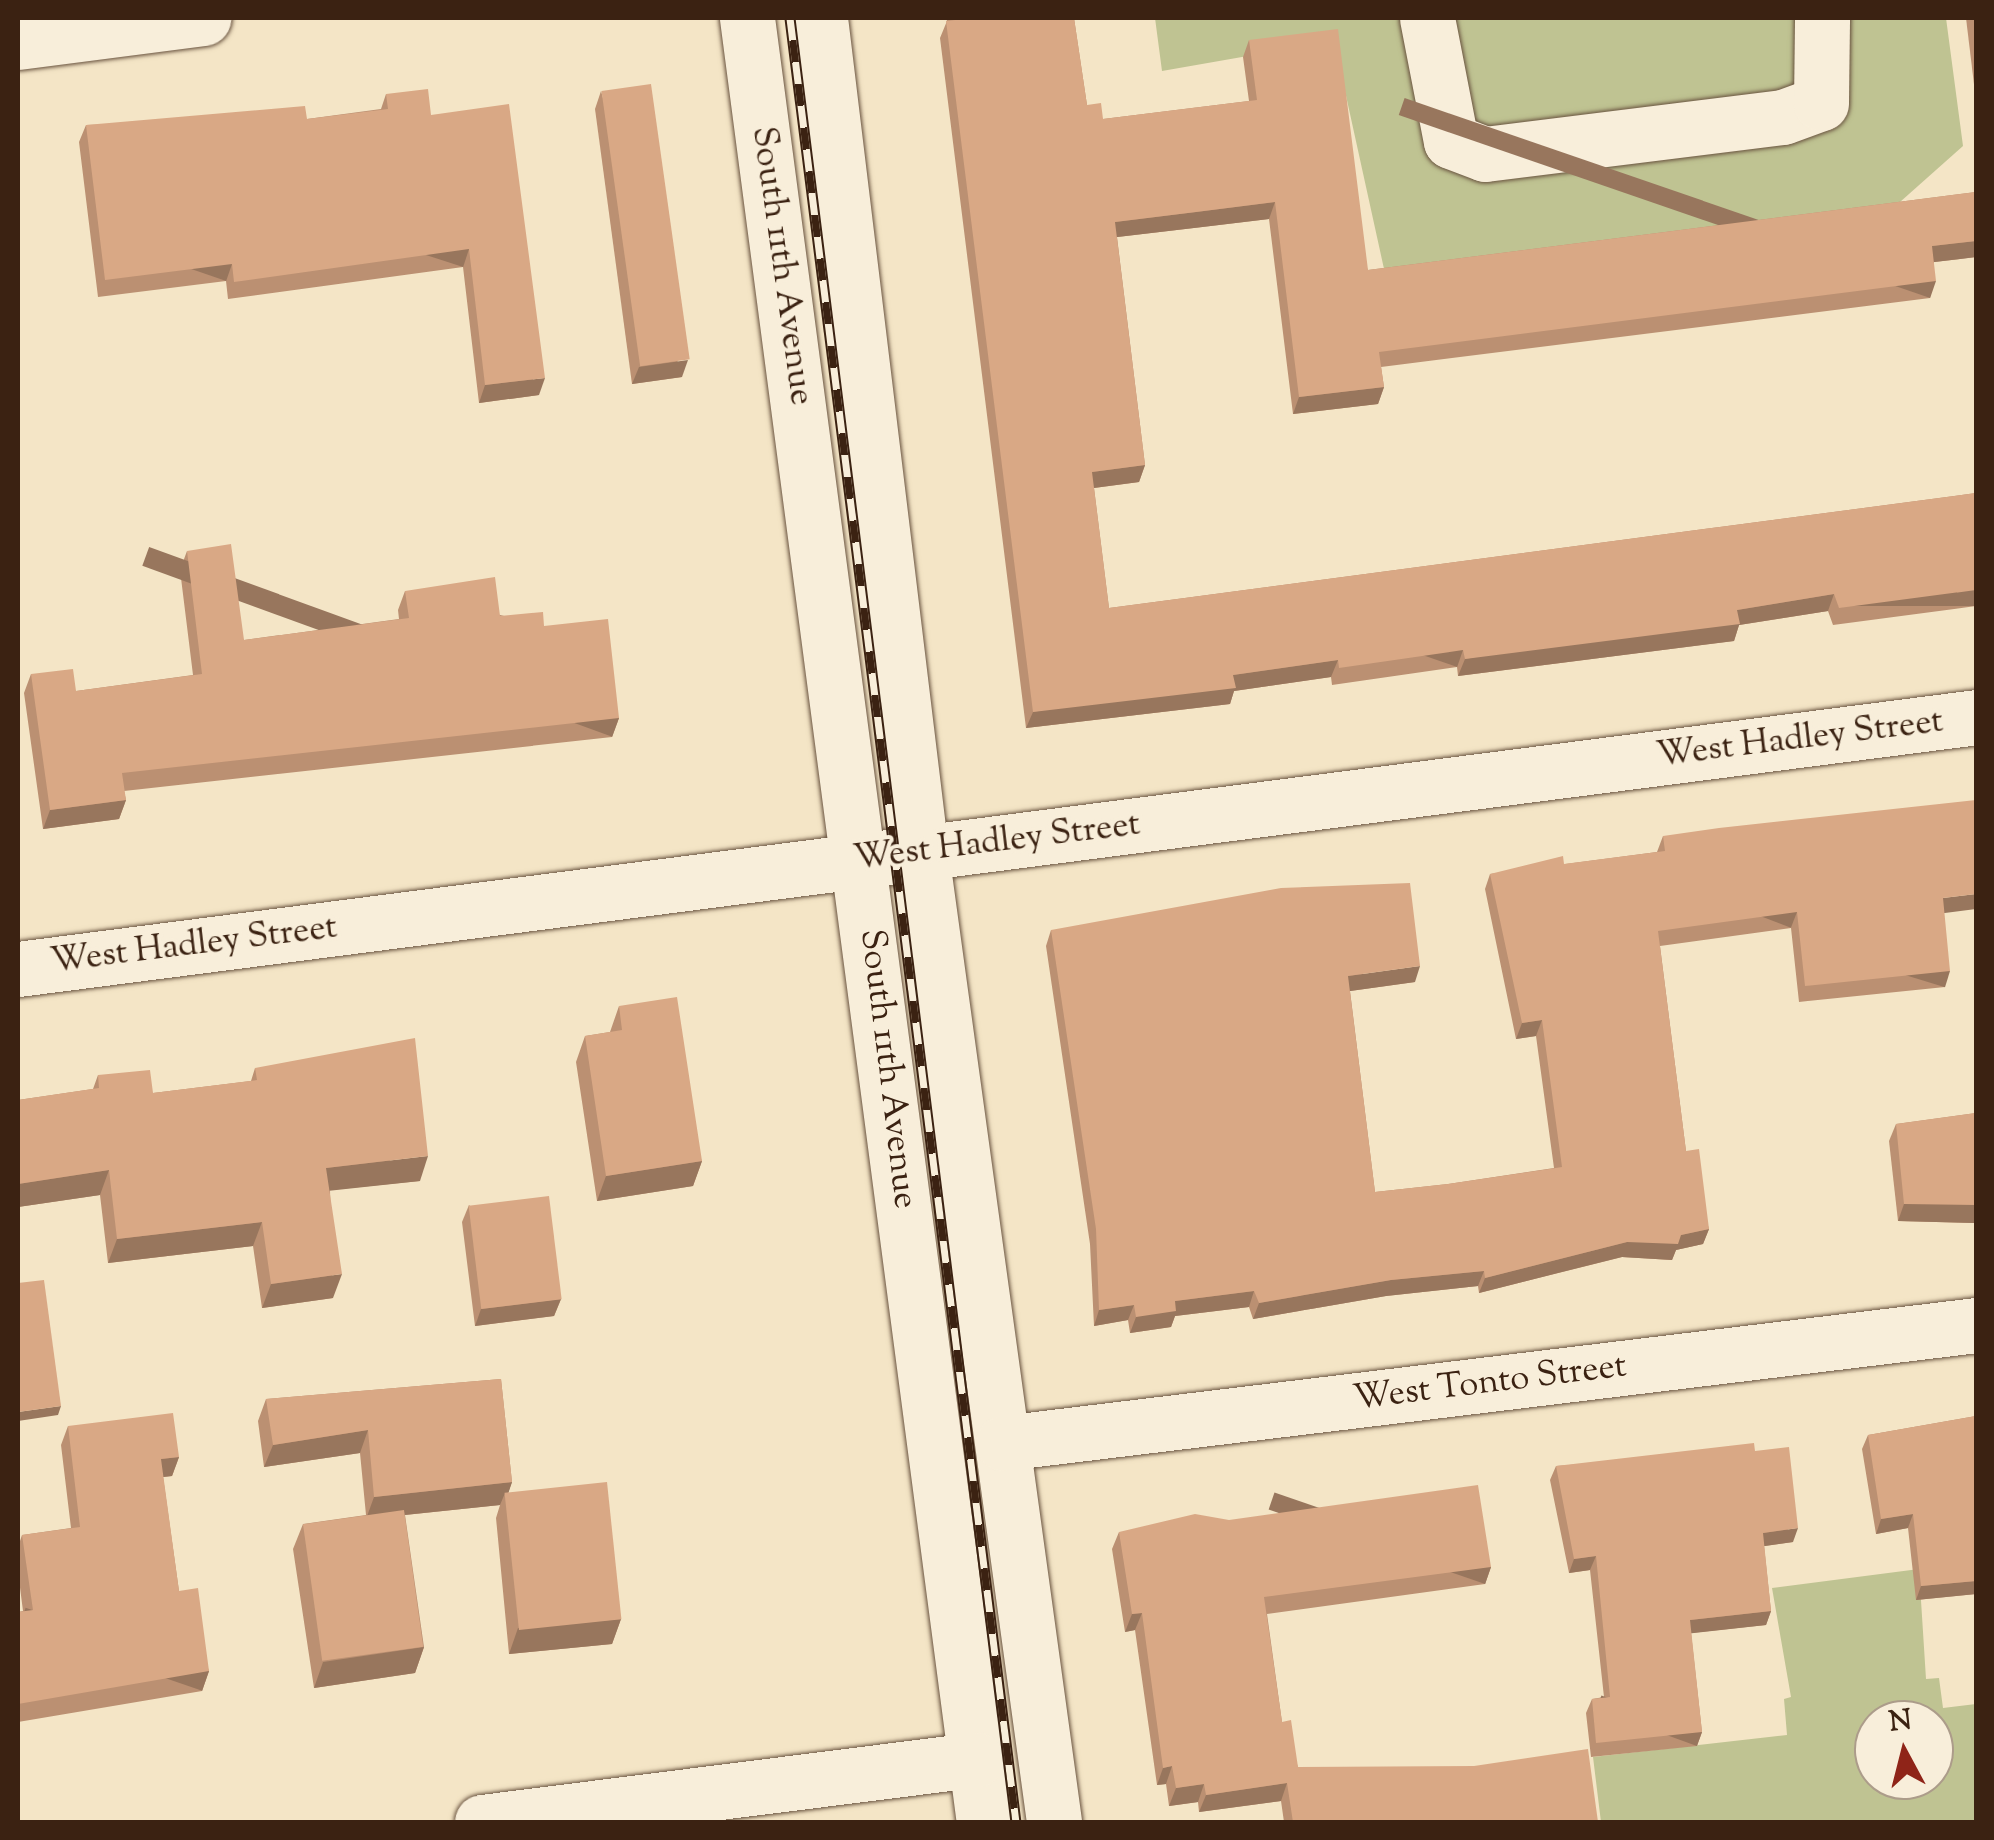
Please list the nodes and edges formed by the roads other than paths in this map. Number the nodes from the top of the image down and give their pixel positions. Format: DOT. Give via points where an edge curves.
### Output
graph roads {
  1 [pos="202,18"];
  2 [pos="748,18"];
  3 [pos="820,18"];
  4 [pos="1427,18"];
  5 [pos="1822,18"];
  6 [pos="18,42"];
  7 [pos="1976,717"];
  8 [pos="922,852"];
  9 [pos="860,861"];
  10 [pos="18,969"];
  11 [pos="1976,1324"];
  12 [pos="1003,1442"];
  13 [pos="976,1760"];
  14 [pos="482,1822"];
  15 [pos="984,1822"];
  16 [pos="1054,1822"];
  1 -- 6 [label="street"];
  2 -- 9 [label="street, South 11th Avenue"];
  3 -- 8 [label="street, South 11th Avenue"];
  4 -- 5 [label="street" via="1451,141 1485,154 1783,117 1821,103"];
  7 -- 8 [label="street, West Hadley Street"];
  8 -- 9 [label="street, West Hadley Street"];
  8 -- 12 [label="street, South 11th Avenue"];
  9 -- 10 [label="street, West Hadley Street"];
  9 -- 13 [label="street, South 11th Avenue"];
  11 -- 12 [label="street, West Tonto Street"];
  12 -- 16 [label="street, South 11th Avenue"];
  13 -- 14 [label="street"];
  13 -- 15 [label="street, South 11th Avenue"];
}
